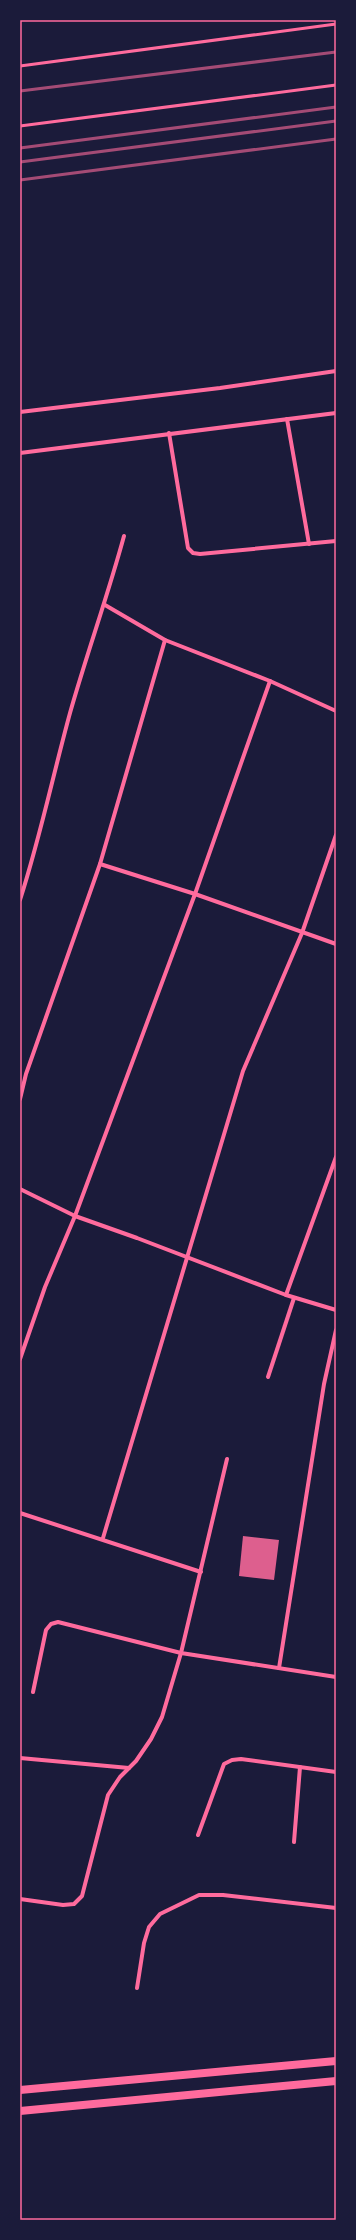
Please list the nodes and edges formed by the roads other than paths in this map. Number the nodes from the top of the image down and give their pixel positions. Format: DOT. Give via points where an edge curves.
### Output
graph roads {
  1 [pos="336,24"];
  2 [pos="20,66"];
  3 [pos="336,85"];
  4 [pos="20,126"];
  5 [pos="336,371"];
  6 [pos="20,412"];
  7 [pos="336,413"];
  8 [pos="287,419"];
  9 [pos="169,433"];
  10 [pos="20,453"];
  11 [pos="124,536"];
  12 [pos="336,541"];
  13 [pos="309,544"];
  14 [pos="105,605"];
  15 [pos="166,640"];
  16 [pos="270,681"];
  17 [pos="336,711"];
  18 [pos="336,835"];
  19 [pos="100,864"];
  20 [pos="195,894"];
  21 [pos="20,900"];
  22 [pos="302,933"];
  23 [pos="336,944"];
  24 [pos="20,1099"];
  25 [pos="336,1157"];
  26 [pos="20,1189"];
  27 [pos="75,1216"];
  28 [pos="186,1257"];
  29 [pos="286,1295"];
  30 [pos="294,1298"];
  31 [pos="336,1310"];
  32 [pos="336,1330"];
  33 [pos="20,1359"];
  34 [pos="268,1377"];
  35 [pos="227,1459"];
  36 [pos="20,1513"];
  37 [pos="103,1538"];
  38 [pos="202,1572"];
  39 [pos="181,1653"];
  40 [pos="279,1668"];
  41 [pos="336,1677"];
  42 [pos="34,1692"];
  43 [pos="20,1758"];
  44 [pos="300,1767"];
  45 [pos="129,1768"];
  46 [pos="336,1772"];
  47 [pos="198,1835"];
  48 [pos="294,1842"];
  49 [pos="20,1899"];
  50 [pos="336,1908"];
  51 [pos="137,1988"];
  52 [pos="336,2061"];
  53 [pos="336,2081"];
  54 [pos="20,2090"];
  55 [pos="20,2111"];
  1 -- 2 [label="lane"];
  3 -- 4 [label="lane"];
  5 -- 6 [label="street"];
  7 -- 8 [label="street"];
  8 -- 9 [label="street"];
  8 -- 13 [label="street"];
  9 -- 10 [label="street"];
  9 -- 13 [label="street" via="188,548 193,553"];
  11 -- 14 [label="street"];
  12 -- 13 [label="street"];
  14 -- 15 [label="street"];
  14 -- 21 [label="street" via="71,711"];
  15 -- 16 [label="street"];
  15 -- 19 [label="street"];
  16 -- 17 [label="street"];
  16 -- 20 [label="street"];
  18 -- 22 [label="street"];
  19 -- 20 [label="street"];
  19 -- 24 [label="street" via="26,1074"];
  20 -- 22 [label="street"];
  20 -- 27 [label="street"];
  22 -- 23 [label="street"];
  22 -- 28 [label="street" via="242,1071"];
  25 -- 29 [label="street"];
  26 -- 27 [label="street"];
  27 -- 28 [label="street"];
  27 -- 33 [label="street" via="44,1286"];
  28 -- 29 [label="street"];
  28 -- 37 [label="street"];
  29 -- 30 [label="street"];
  30 -- 31 [label="street"];
  30 -- 34 [label="street"];
  32 -- 40 [label="street" via="324,1384"];
  35 -- 38 [label="street"];
  36 -- 37 [label="street"];
  37 -- 38 [label="street"];
  38 -- 39 [label="street"];
  39 -- 40 [label="street"];
  39 -- 42 [label="street" via="58,1622 51,1624 46,1630"];
  39 -- 45 [label="street" via="162,1717 151,1739"];
  40 -- 41 [label="street"];
  43 -- 45 [label="street"];
  44 -- 46 [label="street"];
  44 -- 47 [label="street" via="242,1759 224,1764"];
  44 -- 48 [label="street"];
  45 -- 49 [label="street" via="108,1795 82,1896 74,1904 63,1905"];
  50 -- 51 [label="street" via="223,1894 199,1894 160,1914 149,1927"];
  52 -- 54 [label="main road"];
  53 -- 55 [label="main road"];
}
